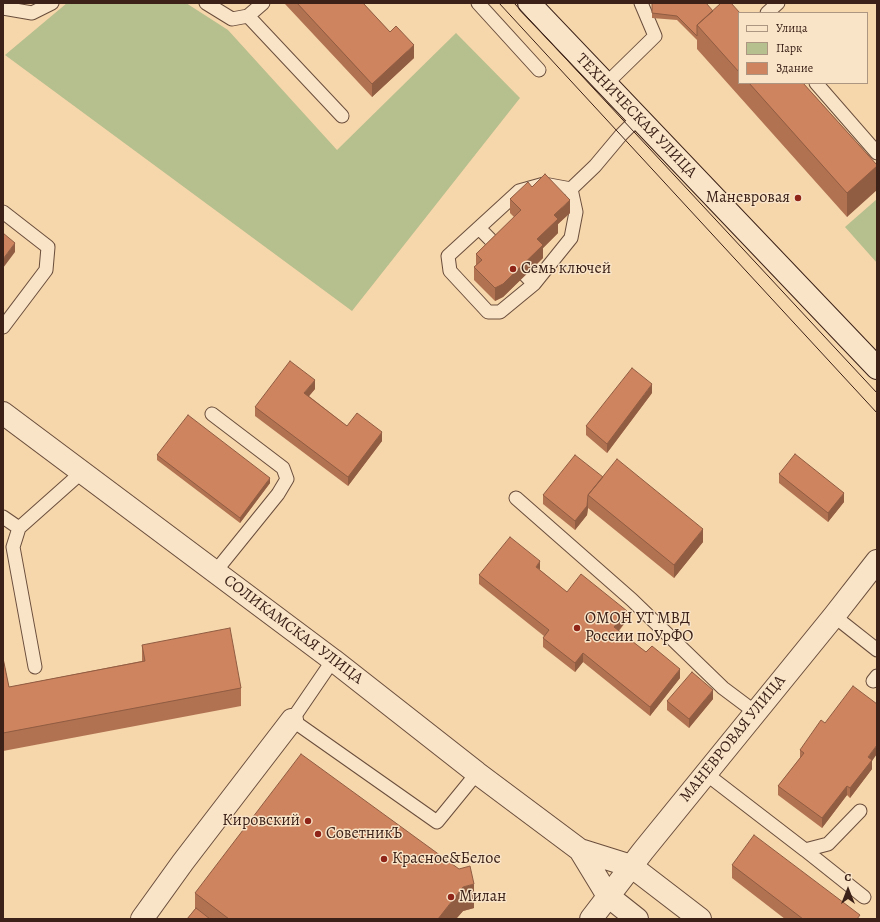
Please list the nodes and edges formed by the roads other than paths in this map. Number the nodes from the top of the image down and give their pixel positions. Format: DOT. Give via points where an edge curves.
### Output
graph roads {
  1 [pos="52,3"];
  2 [pos="206,3"];
  3 [pos="262,3"];
  4 [pos="478,3"];
  5 [pos="528,3"];
  6 [pos="641,3"];
  7 [pos="778,3"];
  8 [pos="3,8"];
  9 [pos="768,12"];
  10 [pos="248,16"];
  11 [pos="539,70"];
  12 [pos="606,84"];
  13 [pos="817,84"];
  14 [pos="342,116"];
  15 [pos="638,118"];
  16 [pos="877,153"];
  17 [pos="571,188"];
  18 [pos="3,212"];
  19 [pos="479,228"];
  20 [pos="534,284"];
  21 [pos="3,327"];
  22 [pos="877,368"];
  23 [pos="3,414"];
  24 [pos="212,414"];
  25 [pos="82,472"];
  26 [pos="516,498"];
  27 [pos="3,517"];
  28 [pos="18,528"];
  29 [pos="877,561"];
  30 [pos="215,572"];
  31 [pos="834,616"];
  32 [pos="877,650"];
  33 [pos="333,660"];
  34 [pos="34,667"];
  35 [pos="755,712"];
  36 [pos="292,720"];
  37 [pos="477,773"];
  38 [pos="705,773"];
  39 [pos="860,811"];
  40 [pos="580,850"];
  41 [pos="805,850"];
  42 [pos="631,866"];
  43 [pos="608,896"];
  44 [pos="864,897"];
  45 [pos="142,919"];
  46 [pos="590,919"];
  47 [pos="637,919"];
  48 [pos="700,919"];
  1 -- 8 [label="lane" via="32,13"];
  2 -- 10 [label="lane" via="232,19"];
  3 -- 10 [label="lane"];
  4 -- 11 [label="lane"];
  5 -- 12 [label="street, ТЕХНИЧЕСКАЯ УЛИЦА"];
  6 -- 12 [label="lane" via="655,36"];
  7 -- 9 [label="lane"];
  10 -- 14 [label="lane"];
  12 -- 15 [label="street, ТЕХНИЧЕСКАЯ УЛИЦА"];
  13 -- 16 [label="lane"];
  15 -- 17 [label="lane" via="595,166"];
  15 -- 22 [label="street, ТЕХНИЧЕСКАЯ УЛИЦА"];
  17 -- 19 [label="lane" via="544,184 519,191"];
  17 -- 20 [label="lane" via="576,212 571,238"];
  18 -- 21 [label="lane" via="48,247 46,270"];
  19 -- 20 [label="lane"];
  19 -- 20 [label="lane" via="448,256 450,271 488,312 500,312"];
  23 -- 25 [label="street, СОЛИКАМСКАЯ УЛИЦА"];
  24 -- 30 [label="lane" via="283,468 287,479 278,494"];
  25 -- 28 [label="lane"];
  25 -- 30 [label="street, СОЛИКАМСКАЯ УЛИЦА"];
  26 -- 35 [label="lane" via="632,600 723,688"];
  27 -- 28 [label="lane"];
  28 -- 34 [label="lane" via="13,547"];
  29 -- 31 [label="street, МАНЕВРОВАЯ УЛИЦА"];
  30 -- 33 [label="street, СОЛИКАМСКАЯ УЛИЦА"];
  31 -- 32 [label="lane"];
  31 -- 35 [label="street, МАНЕВРОВАЯ УЛИЦА"];
  33 -- 36 [label="lane"];
  33 -- 37 [label="street, СОЛИКАМСКАЯ УЛИЦА"];
  35 -- 38 [label="street, МАНЕВРОВАЯ УЛИЦА"];
  36 -- 37 [label="lane" via="437,822"];
  36 -- 45 [label="street"];
  37 -- 40 [label="street, СОЛИКАМСКАЯ УЛИЦА"];
  38 -- 41 [label="lane"];
  38 -- 42 [label="street, МАНЕВРОВАЯ УЛИЦА"];
  39 -- 41 [label="lane" via="828,844"];
  40 -- 42 [label="street, СОЛИКАМСКАЯ УЛИЦА"];
  40 -- 43 [label="street, СОЛИКАМСКАЯ УЛИЦА"];
  41 -- 44 [label="lane"];
  42 -- 43 [label="street, МАНЕВРОВАЯ УЛИЦА"];
  42 -- 48 [label="street, СОЛИКАМСКАЯ УЛИЦА"];
  43 -- 46 [label="street, МАНЕВРОВАЯ УЛИЦА"];
  43 -- 47 [label="street, СОЛИКАМСКАЯ УЛИЦА"];
}
